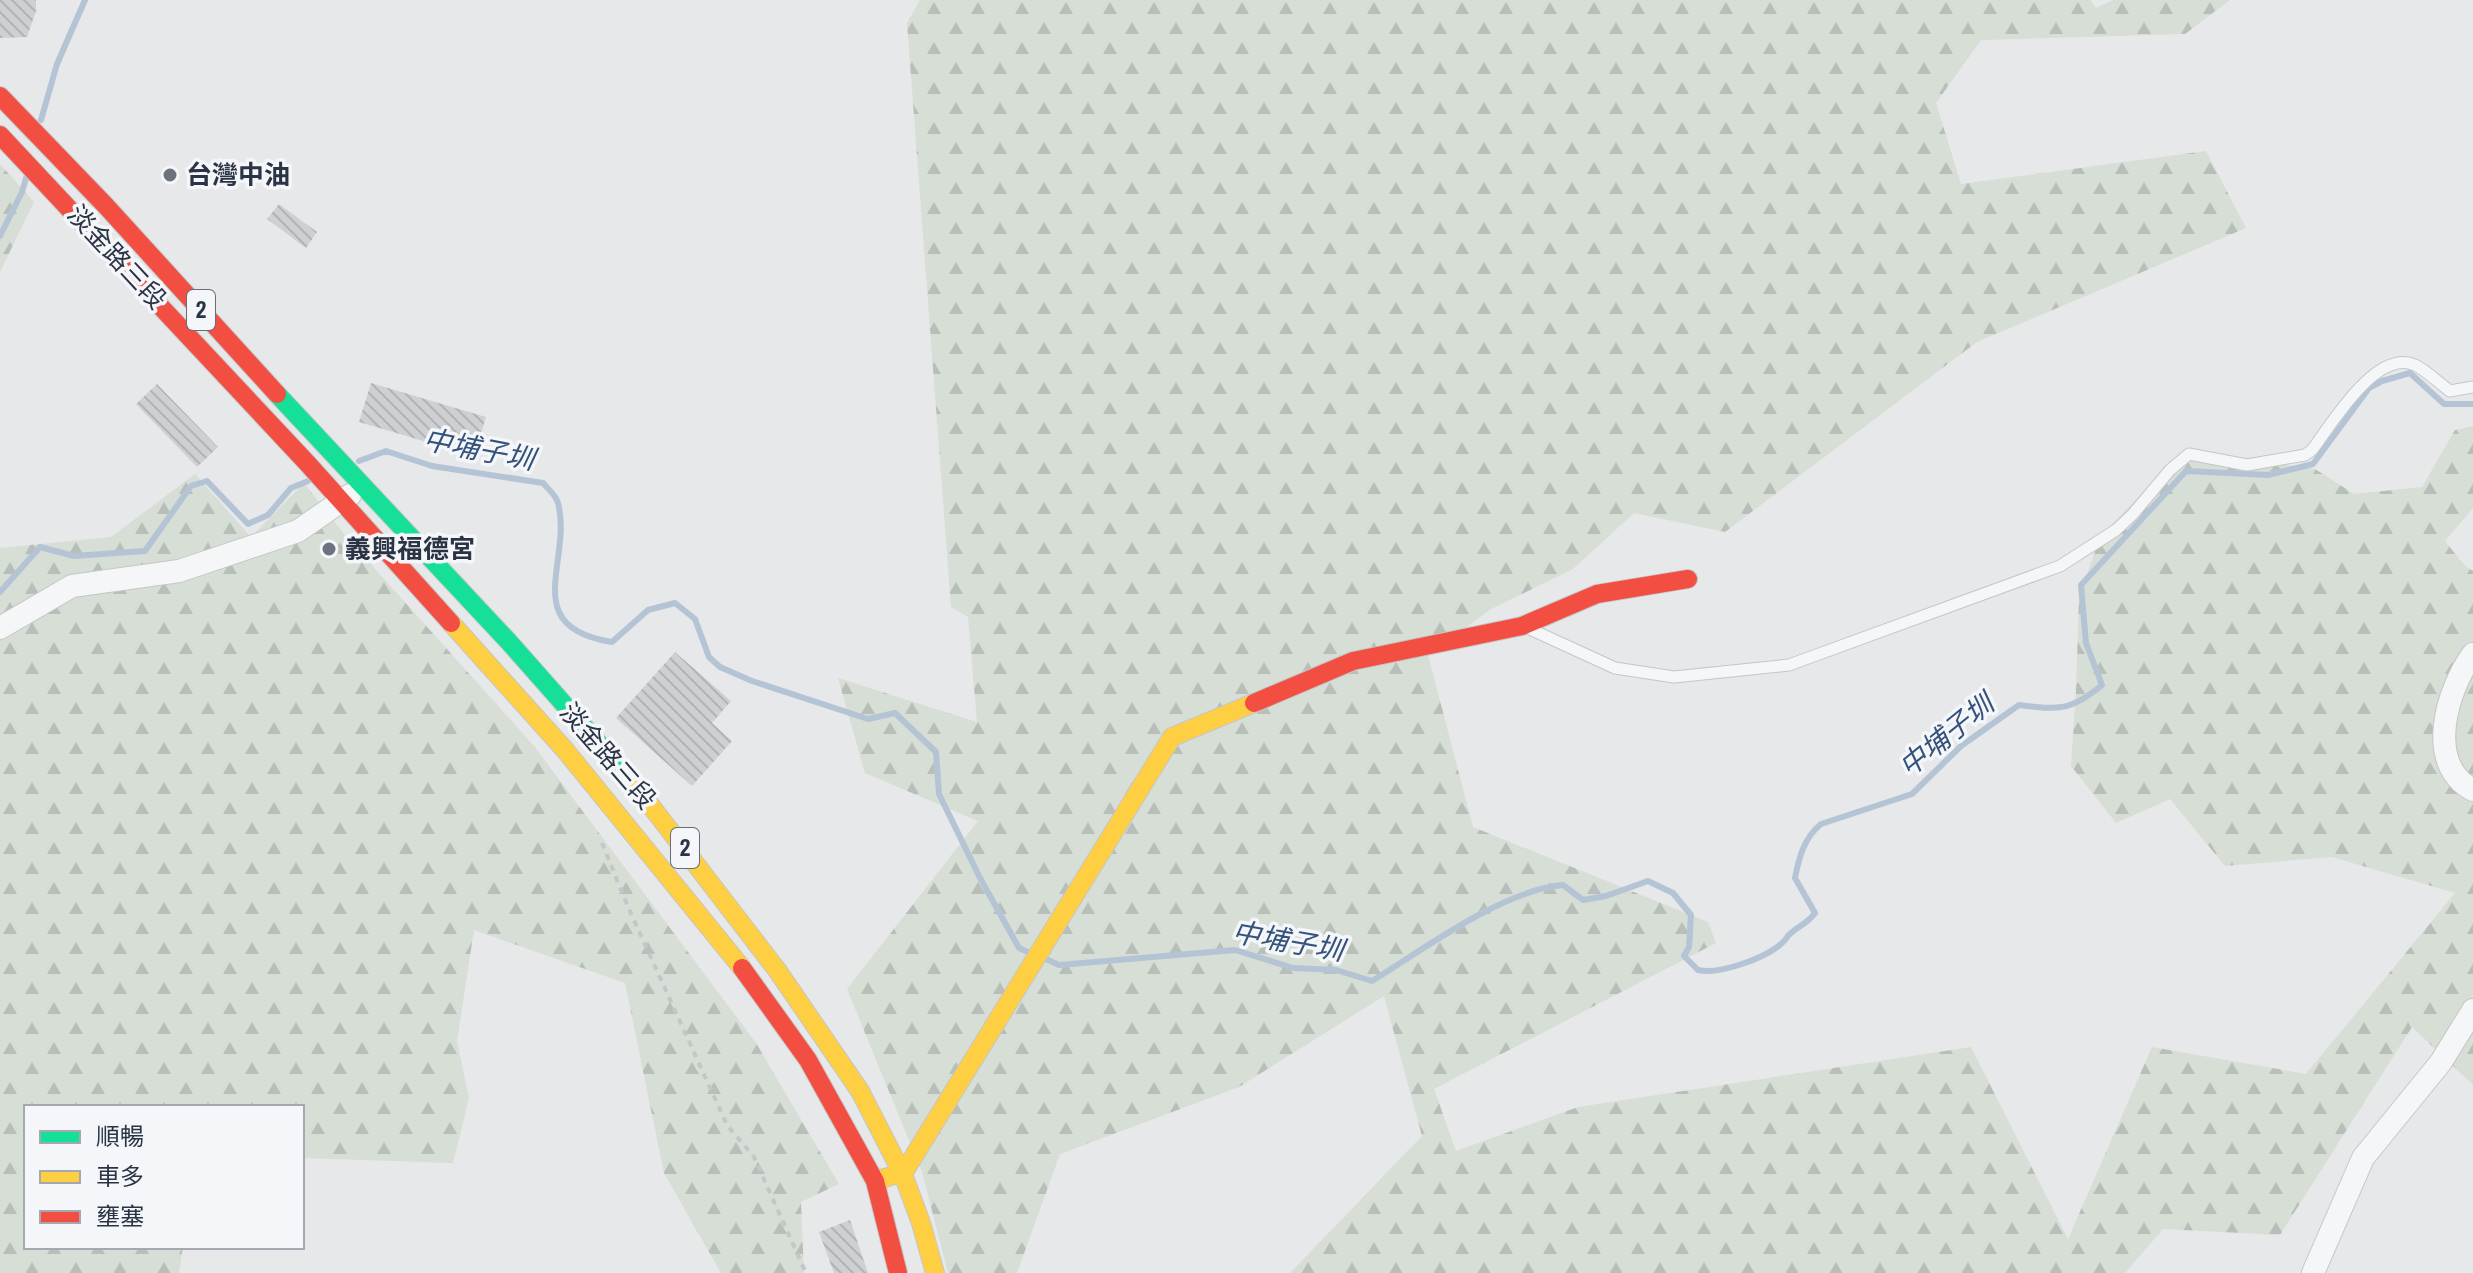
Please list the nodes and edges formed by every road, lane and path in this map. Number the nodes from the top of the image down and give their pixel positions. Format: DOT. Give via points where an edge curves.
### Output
graph roads {
  1 [pos="0,96"];
  2 [pos="4,139"];
  3 [pos="2473,387"];
  4 [pos="359,480"];
  5 [pos="336,495"];
  6 [pos="1688,579"];
  7 [pos="1522,626"];
  8 [pos="0,628"];
  9 [pos="2473,654"];
  10 [pos="2473,790"];
  11 [pos="599,836"];
  12 [pos="2473,1010"];
  13 [pos="904,1172"];
  14 [pos="875,1181"];
  15 [pos="806,1273"];
  16 [pos="898,1273"];
  17 [pos="935,1273"];
  18 [pos="2313,1273"];
  1 -- 4 [label="main road, 淡金路三段 / 2"];
  2 -- 5 [label="main road, 淡金路三段 / 2"];
  3 -- 7 [label="lane" via="2450,391 2413,364 2390,365 2362,383 2305,455 2247,465 2189,454 2116,530 2060,566 1789,665 1674,677 1615,668"];
  4 -- 5 [label="street"];
  4 -- 13 [label="main road, 淡金路三段 / 2" via="616,763 691,856 835,1047"];
  5 -- 8 [label="street" via="298,531 179,571 72,586"];
  5 -- 14 [label="main road, 淡金路三段 / 2" via="565,750 738,963 808,1060"];
  6 -- 7 [label="main road" via="1597,594"];
  7 -- 13 [label="main road" via="1353,661 1172,737"];
  9 -- 10 [label="street" via="2442,727 2446,757 2461,784"];
  11 -- 15 [label="path" via="727,1125 754,1157"];
  12 -- 18 [label="street" via="2441,1062 2363,1158"];
  13 -- 14 [label="main road"];
  13 -- 17 [label="main road, 淡金路三段 / 2"];
  14 -- 16 [label="main road, 淡金路三段 / 2"];
}
